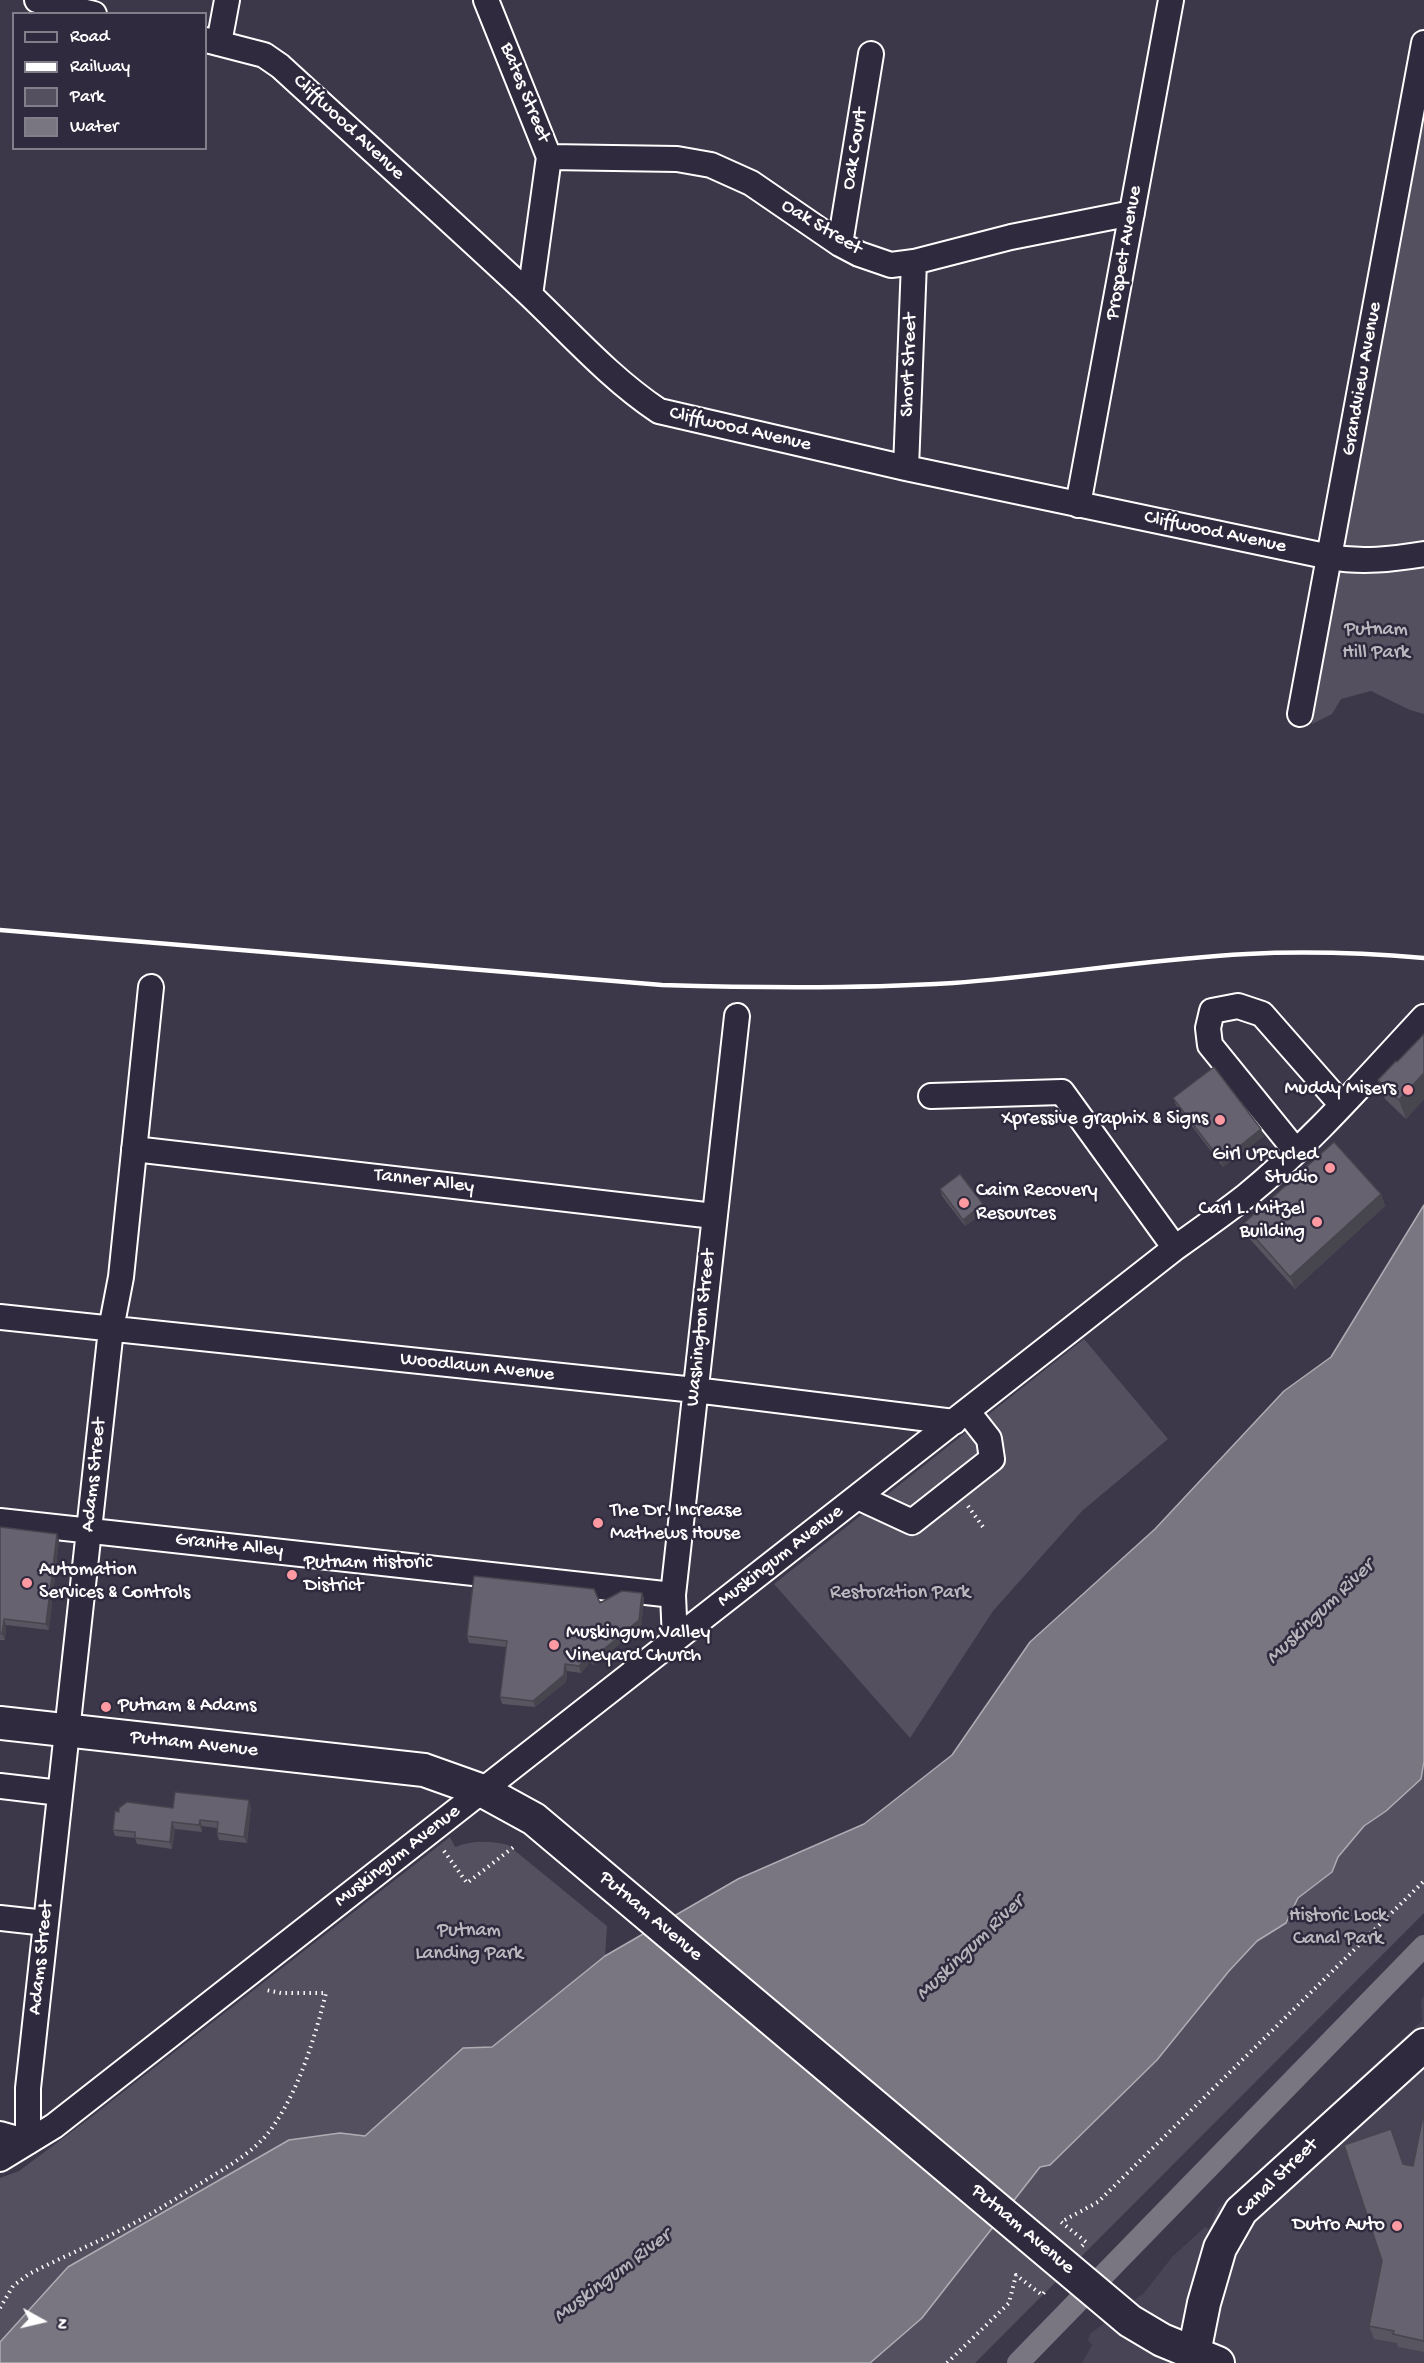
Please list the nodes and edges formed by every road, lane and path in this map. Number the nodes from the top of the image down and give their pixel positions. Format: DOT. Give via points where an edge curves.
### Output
graph roads {
  1 [pos="37,0"];
  2 [pos="227,0"];
  3 [pos="486,0"];
  4 [pos="1171,0"];
  5 [pos="86,12"];
  6 [pos="212,42"];
  7 [pos="1424,43"];
  8 [pos="872,54"];
  9 [pos="549,157"];
  10 [pos="1132,213"];
  11 [pos="840,244"];
  12 [pos="914,262"];
  13 [pos="530,295"];
  14 [pos="906,468"];
  15 [pos="1078,505"];
  16 [pos="1424,554"];
  17 [pos="1330,557"];
  18 [pos="1300,714"];
  19 [pos="151,987"];
  20 [pos="737,1016"];
  21 [pos="1424,1017"];
  22 [pos="932,1096"];
  23 [pos="1342,1105"];
  24 [pos="134,1149"];
  25 [pos="1296,1151"];
  26 [pos="714,1216"];
  27 [pos="1175,1248"];
  28 [pos="0,1317"];
  29 [pos="111,1329"];
  30 [pos="695,1390"];
  31 [pos="961,1417"];
  32 [pos="858,1497"];
  33 [pos="0,1521"];
  34 [pos="89,1530"];
  35 [pos="673,1595"];
  36 [pos="675,1640"];
  37 [pos="0,1723"];
  38 [pos="67,1731"];
  39 [pos="0,1786"];
  40 [pos="483,1791"];
  41 [pos="60,1793"];
  42 [pos="515,1846"];
  43 [pos="444,1851"];
  44 [pos="1424,1881"];
  45 [pos="0,1918"];
  46 [pos="46,1923"];
  47 [pos="266,1990"];
  48 [pos="1424,2045"];
  49 [pos="0,2134"];
  50 [pos="28,2142"];
  51 [pos="0,2159"];
  52 [pos="1082,2246"];
  53 [pos="1046,2290"];
  54 [pos="0,2308"];
  55 [pos="1202,2360"];
  56 [pos="947,2363"];
  1 -- 5 [label="street"];
  2 -- 6 [label="street"];
  3 -- 9 [label="street, Bates Street"];
  4 -- 10 [label="street, Prospect Avenue"];
  6 -- 13 [label="street, Cliffwood Avenue" via="264,55 280,66"];
  7 -- 17 [label="street, Grandview Avenue"];
  8 -- 11 [label="street, Oak Court"];
  9 -- 11 [label="street, Oak Street" via="677,159 711,165 750,183"];
  9 -- 13 [label="street, Bates Street"];
  10 -- 12 [label="street, Oak Street" via="1011,237"];
  10 -- 15 [label="street, Prospect Avenue"];
  11 -- 12 [label="street, Oak Street" via="891,264"];
  12 -- 14 [label="street, Short Street"];
  13 -- 14 [label="street, Cliffwood Avenue" via="638,397 659,411"];
  14 -- 15 [label="street, Cliffwood Avenue"];
  15 -- 17 [label="street, Cliffwood Avenue"];
  16 -- 17 [label="street, Cliffwood Avenue" via="1355,561"];
  17 -- 18 [label="street, Grandview Avenue"];
  19 -- 24 [label="street, Adams Street"];
  20 -- 26 [label="street, Washington Street"];
  21 -- 23 [label="street, Muskingum Avenue"];
  22 -- 27 [label="street" via="1062,1092"];
  23 -- 25 [label="street, Muskingum Avenue"];
  23 -- 25 [label="street" via="1262,1014 1238,1006 1212,1011 1210,1045"];
  24 -- 26 [label="street, Tanner Alley"];
  24 -- 29 [label="street, Adams Street" via="121,1277"];
  25 -- 27 [label="street, Muskingum Avenue" via="1246,1196"];
  26 -- 30 [label="street, Washington Street"];
  27 -- 31 [label="street, Muskingum Avenue"];
  28 -- 29 [label="street, Woodlawn Avenue"];
  29 -- 30 [label="street, Woodlawn Avenue"];
  29 -- 34 [label="street, Adams Street"];
  30 -- 31 [label="street, Woodlawn Avenue"];
  30 -- 35 [label="street, Washington Street"];
  31 -- 32 [label="street, Muskingum Avenue"];
  31 -- 32 [label="street" via="989,1439 992,1458 921,1516 912,1522"];
  32 -- 36 [label="street, Muskingum Avenue"];
  33 -- 34 [label="street, Granite Alley"];
  34 -- 35 [label="street, Granite Alley"];
  34 -- 38 [label="street, Adams Street"];
  35 -- 36 [label="street, Washington Street"];
  36 -- 40 [label="street, Muskingum Avenue"];
  37 -- 38 [label="main road, Putnam Avenue"];
  38 -- 40 [label="main road, Putnam Avenue" via="424,1770"];
  38 -- 41 [label="street, Adams Street"];
  39 -- 41 [label="street"];
  40 -- 50 [label="street, Muskingum Avenue" via="54,2126"];
  40 -- 55 [label="main road, Putnam Avenue" via="534,1818 1130,2320"];
  41 -- 46 [label="street, Adams Street"];
  42 -- 43 [label="path" via="467,1883"];
  44 -- 52 [label="path" via="1098,2202 1061,2222 1086,2242"];
  45 -- 46 [label="street"];
  46 -- 50 [label="street, Adams Street" via="28,2088"];
  47 -- 54 [label="path" via="326,1993 300,2071 273,2127 236,2162 197,2186 136,2222 29,2274 13,2286"];
  48 -- 55 [label="main road, Canal Street" via="1241,2211 1220,2248 1204,2303"];
  49 -- 50 [label="street"];
  50 -- 51 [label="street, Muskingum Avenue"];
  53 -- 56 [label="path" via="1042,2295 1017,2275 1009,2303"];
}
